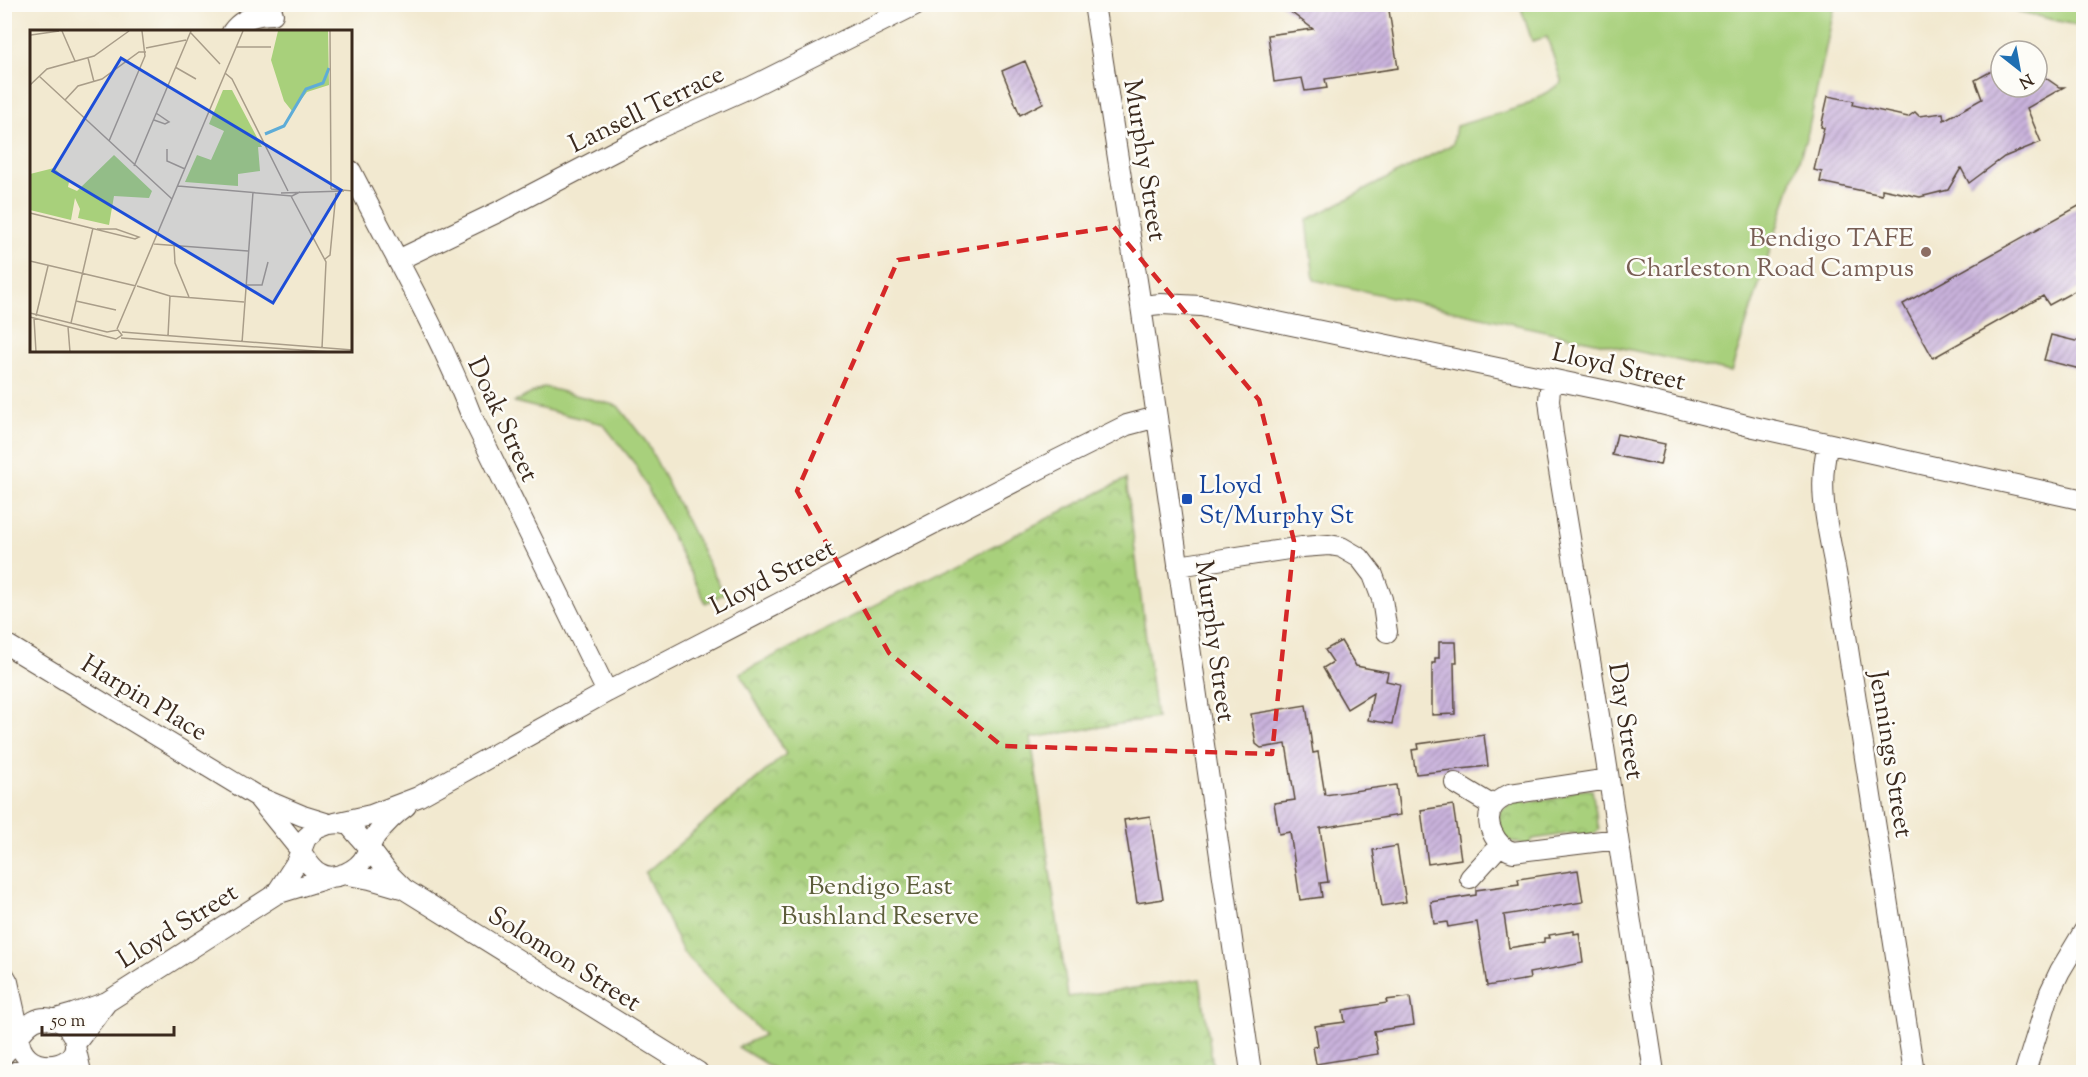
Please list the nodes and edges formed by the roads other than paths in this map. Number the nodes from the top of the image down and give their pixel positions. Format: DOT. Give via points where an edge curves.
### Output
graph roads {
  1 [pos="917,4"];
  2 [pos="1094,4"];
  3 [pos="274,17"];
  4 [pos="234,30"];
  5 [pos="256,30"];
  6 [pos="352,173"];
  7 [pos="398,260"];
  8 [pos="1141,306"];
  9 [pos="1551,379"];
  10 [pos="1157,417"];
  11 [pos="1828,444"];
  12 [pos="2084,500"];
  13 [pos="1178,566"];
  14 [pos="1387,632"];
  15 [pos="4,643"];
  16 [pos="607,692"];
  17 [pos="1609,779"];
  18 [pos="1455,783"];
  19 [pos="258,797"];
  20 [pos="418,797"];
  21 [pos="1493,806"];
  22 [pos="332,824"];
  23 [pos="1618,839"];
  24 [pos="1500,845"];
  25 [pos="369,848"];
  26 [pos="301,851"];
  27 [pos="337,876"];
  28 [pos="1470,878"];
  29 [pos="404,889"];
  30 [pos="276,894"];
  31 [pos="2084,931"];
  32 [pos="6,979"];
  33 [pos="107,1002"];
  34 [pos="52,1019"];
  35 [pos="19,1036"];
  36 [pos="75,1045"];
  37 [pos="4,1054"];
  38 [pos="45,1068"];
  39 [pos="15,1072"];
  40 [pos="81,1072"];
  41 [pos="698,1072"];
  42 [pos="1251,1072"];
  43 [pos="1654,1072"];
  44 [pos="1914,1072"];
  45 [pos="2025,1072"];
  1 -- 7 [label="street, Lansell Terrace"];
  2 -- 8 [label="street, Murphy Street"];
  3 -- 4 [label="street" via="254,16"];
  3 -- 5 [label="street"];
  6 -- 7 [label="street, Doak Street"];
  7 -- 16 [label="street, Doak Street"];
  8 -- 9 [label="street, Lloyd Street" via="1201,306"];
  8 -- 10 [label="street, Murphy Street"];
  9 -- 11 [label="street, Lloyd Street"];
  9 -- 17 [label="street, Day Street" via="1552,434"];
  10 -- 13 [label="street, Murphy Street"];
  10 -- 16 [label="street, Lloyd Street" via="1117,430"];
  11 -- 12 [label="street, Lloyd Street"];
  11 -- 44 [label="street, Jennings Street" via="1822,482 1824,507"];
  13 -- 14 [label="street" via="1302,547 1341,548 1360,558 1373,575 1382,599"];
  13 -- 42 [label="street, Murphy Street"];
  15 -- 19 [label="street, Harpin Place"];
  16 -- 20 [label="street, Lloyd Street"];
  17 -- 21 [label="street" via="1516,793"];
  17 -- 23 [label="street, Day Street"];
  18 -- 21 [label="street"];
  19 -- 22 [label="street, Harpin Place"];
  19 -- 26 [label="street, Harpin Place"];
  20 -- 22 [label="street, Lloyd Street"];
  20 -- 25 [label="street, Lloyd Street" via="384,826"];
  21 -- 24 [label="street" via="1491,830"];
  22 -- 25 [label="street" via="349,825"];
  22 -- 26 [label="street" via="311,832"];
  23 -- 24 [label="street" via="1518,853"];
  23 -- 43 [label="street, Day Street"];
  24 -- 28 [label="street"];
  25 -- 27 [label="street" via="360,864"];
  25 -- 29 [label="street, Solomon Street"];
  26 -- 27 [label="street" via="316,872"];
  26 -- 30 [label="street, Lloyd Street"];
  27 -- 29 [label="street, Solomon Street" via="370,879"];
  27 -- 30 [label="street, Lloyd Street"];
  29 -- 41 [label="street, Solomon Street"];
  30 -- 33 [label="street, Lloyd Street"];
  31 -- 45 [label="street" via="2050,992"];
  32 -- 34 [label="street" via="30,1005"];
  32 -- 35 [label="street"];
  33 -- 34 [label="street, Lloyd Street"];
  33 -- 36 [label="street, Lloyd Street"];
  34 -- 35 [label="street" via="36,1020"];
  34 -- 36 [label="street" via="66,1026"];
  35 -- 37 [label="street"];
  35 -- 38 [label="street" via="23,1053 32,1063"];
  36 -- 38 [label="street" via="65,1060"];
  36 -- 40 [label="street"];
  38 -- 39 [label="street"];
}
